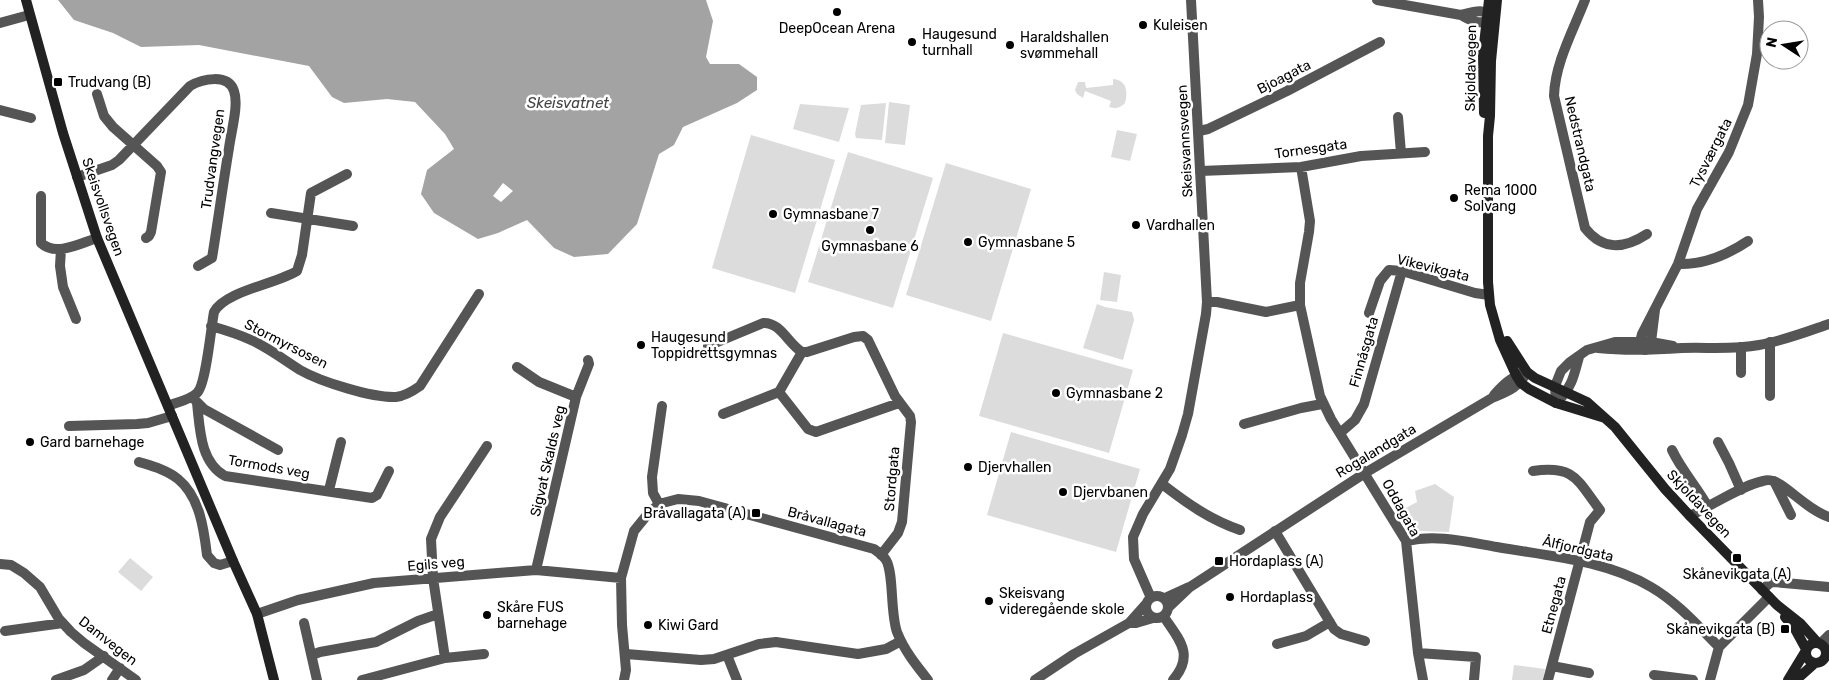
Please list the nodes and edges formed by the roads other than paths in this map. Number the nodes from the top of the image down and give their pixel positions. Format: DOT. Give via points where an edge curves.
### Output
graph roads {
  1 [pos="26,0"];
  2 [pos="1191,0"];
  3 [pos="1377,0"];
  4 [pos="1488,0"];
  5 [pos="1497,0"];
  6 [pos="1585,0"];
  7 [pos="1758,0"];
  8 [pos="29,15"];
  9 [pos="1462,15"];
  10 [pos="1491,15"];
  11 [pos="0,23"];
  12 [pos="1485,24"];
  13 [pos="1380,42"];
  14 [pos="97,94"];
  15 [pos="0,110"];
  16 [pos="1398,117"];
  17 [pos="31,118"];
  18 [pos="1198,131"];
  19 [pos="1488,136"];
  20 [pos="134,146"];
  21 [pos="1401,152"];
  22 [pos="1425,152"];
  23 [pos="1301,167"];
  24 [pos="1200,171"];
  25 [pos="347,174"];
  26 [pos="77,177"];
  27 [pos="40,196"];
  28 [pos="271,213"];
  29 [pos="307,219"];
  30 [pos="353,226"];
  31 [pos="1647,234"];
  32 [pos="97,238"];
  33 [pos="146,238"];
  34 [pos="1748,241"];
  35 [pos="61,249"];
  36 [pos="1678,264"];
  37 [pos="198,266"];
  38 [pos="1402,272"];
  39 [pos="1489,295"];
  40 [pos="474,296"];
  41 [pos="1207,302"];
  42 [pos="1300,305"];
  43 [pos="1369,314"];
  44 [pos="76,319"];
  45 [pos="1829,324"];
  46 [pos="211,326"];
  47 [pos="1497,328"];
  48 [pos="1770,342"];
  49 [pos="1645,345"];
  50 [pos="708,346"];
  51 [pos="1741,347"];
  52 [pos="802,352"];
  53 [pos="1580,357"];
  54 [pos="588,360"];
  55 [pos="517,367"];
  56 [pos="1527,372"];
  57 [pos="1741,374"];
  58 [pos="1519,379"];
  59 [pos="1555,386"];
  60 [pos="779,392"];
  61 [pos="1567,392"];
  62 [pos="1770,396"];
  63 [pos="576,397"];
  64 [pos="195,400"];
  65 [pos="899,403"];
  66 [pos="1556,403"];
  67 [pos="1322,404"];
  68 [pos="168,406"];
  69 [pos="662,406"];
  70 [pos="723,414"];
  71 [pos="172,416"];
  72 [pos="1605,418"];
  73 [pos="1244,424"];
  74 [pos="69,426"];
  75 [pos="1340,433"];
  76 [pos="342,442"];
  77 [pos="1718,442"];
  78 [pos="487,446"];
  79 [pos="278,450"];
  80 [pos="1672,450"];
  81 [pos="139,462"];
  82 [pos="389,471"];
  83 [pos="1534,471"];
  84 [pos="1365,473"];
  85 [pos="1774,481"];
  86 [pos="1162,484"];
  87 [pos="329,490"];
  88 [pos="1741,490"];
  89 [pos="659,504"];
  90 [pos="1708,507"];
  91 [pos="1791,515"];
  92 [pos="1690,516"];
  93 [pos="1829,517"];
  94 [pos="1240,530"];
  95 [pos="1275,531"];
  96 [pos="1406,541"];
  97 [pos="882,555"];
  98 [pos="233,561"];
  99 [pos="1580,562"];
  100 [pos="0,564"];
  101 [pos="536,570"];
  102 [pos="433,578"];
  103 [pos="621,578"];
  104 [pos="1829,587"];
  105 [pos="1765,593"];
  106 [pos="1149,601"];
  107 [pos="1167,602"];
  108 [pos="1777,605"];
  109 [pos="257,614"];
  110 [pos="438,614"];
  111 [pos="1159,617"];
  112 [pos="1129,622"];
  113 [pos="1330,622"];
  114 [pos="63,623"];
  115 [pos="304,623"];
  116 [pos="4,631"];
  117 [pos="1829,635"];
  118 [pos="901,641"];
  119 [pos="1365,641"];
  120 [pos="1278,644"];
  121 [pos="1823,646"];
  122 [pos="1719,647"];
  123 [pos="1806,650"];
  124 [pos="1418,653"];
  125 [pos="484,654"];
  126 [pos="626,654"];
  127 [pos="727,655"];
  128 [pos="104,656"];
  129 [pos="312,656"];
  130 [pos="445,658"];
  131 [pos="1816,663"];
  132 [pos="1552,666"];
  133 [pos="120,668"];
  134 [pos="400,669"];
  135 [pos="1589,673"];
  136 [pos="1654,675"];
  137 [pos="1037,679"];
  138 [pos="56,680"];
  139 [pos="112,680"];
  140 [pos="136,680"];
  141 [pos="274,680"];
  142 [pos="317,680"];
  143 [pos="362,680"];
  144 [pos="402,680"];
  145 [pos="624,680"];
  146 [pos="737,680"];
  147 [pos="928,680"];
  148 [pos="1173,680"];
  149 [pos="1423,680"];
  150 [pos="1474,680"];
  151 [pos="1548,680"];
  152 [pos="1693,680"];
  153 [pos="1710,680"];
  154 [pos="1788,680"];
  155 [pos="1796,680"];
  1 -- 8 [label="main road, Skeisvollsvegen"];
  2 -- 18 [label="street, Skeisvannsvegen"];
  3 -- 9 [label="street"];
  4 -- 10 [label="main road, Skjoldavegen"];
  5 -- 10 [label="main road, Skjoldavegen"];
  6 -- 31 [label="street, Nedstrandgata" via="1558,68 1554,96 1585,228 1606,244 1625,244"];
  7 -- 36 [label="street, Tysværgata" via="1757,54 1748,105 1730,149 1697,209"];
  8 -- 11 [label="street"];
  8 -- 26 [label="main road, Skeisvollsvegen"];
  9 -- 10 [label="street" via="1472,11"];
  9 -- 12 [label="street" via="1471,22"];
  10 -- 12 [label="main road, Skjoldavegen"];
  10 -- 19 [label="main road, Skjoldavegen"];
  12 -- 19 [label="main road, Skjoldavegen" via="1482,74"];
  13 -- 18 [label="street, Bjoagata" via="1287,91"];
  14 -- 20 [label="street" via="104,116"];
  15 -- 17 [label="street"];
  16 -- 21 [label="street"];
  18 -- 24 [label="street, Skeisvannsvegen"];
  19 -- 39 [label="main road, Skjoldavegen"];
  20 -- 26 [label="street, Trudvangvegen" via="112,165"];
  20 -- 33 [label="street" via="161,172 151,232"];
  20 -- 37 [label="street, Trudvangvegen" via="164,112 200,80 213,78 225,81 234,89 236,101 212,258"];
  21 -- 22 [label="street, Tornesgata"];
  21 -- 23 [label="street, Tornesgata"];
  23 -- 24 [label="street, Tornesgata"];
  23 -- 42 [label="street, Oddagata" via="1310,221 1300,278"];
  24 -- 41 [label="street, Skeisvannsvegen"];
  25 -- 29 [label="street" via="311,193"];
  26 -- 32 [label="main road, Skeisvollsvegen"];
  27 -- 35 [label="street" via="42,243 49,249"];
  28 -- 29 [label="street"];
  29 -- 30 [label="street"];
  29 -- 46 [label="street" via="297,271 222,301 214,312"];
  32 -- 35 [label="street"];
  32 -- 68 [label="main road, Skeisvollsvegen"];
  34 -- 36 [label="street" via="1730,253 1692,265"];
  35 -- 44 [label="street" via="63,287"];
  36 -- 49 [label="street, Tysværgata" via="1655,310"];
  38 -- 39 [label="street, Vikevikgata"];
  38 -- 43 [label="street, Vikevikgata" via="1389,270 1385,273"];
  38 -- 75 [label="street, Finnåsgata" via="1364,404 1355,420"];
  39 -- 47 [label="main road, Skjoldavegen"];
  40 -- 46 [label="street, Stormyrsosen" via="420,386 397,397 374,395 309,375 251,340"];
  41 -- 42 [label="street" via="1266,312"];
  41 -- 86 [label="street, Skeisvannsvegen" via="1188,414"];
  42 -- 67 [label="street, Oddagata"];
  45 -- 48 [label="street"];
  46 -- 64 [label="street"];
  47 -- 56 [label="main road, Skjoldavegen"];
  47 -- 58 [label="main road, Skjoldavegen"];
  48 -- 51 [label="street"];
  48 -- 62 [label="street"];
  49 -- 51 [label="street" via="1660,350"];
  49 -- 53 [label="street" via="1615,350 1598,348 1588,350"];
  50 -- 52 [label="street" via="770,322"];
  51 -- 57 [label="street"];
  52 -- 60 [label="street"];
  52 -- 65 [label="street, Stordgata" via="863,336 868,340"];
  53 -- 59 [label="street" via="1562,371"];
  53 -- 61 [label="street"];
  54 -- 63 [label="street, Sigvat Skalds veg"];
  55 -- 63 [label="street" via="539,382"];
  56 -- 58 [label="street, Rogalandgata"];
  56 -- 59 [label="main road, Skjoldavegen"];
  58 -- 66 [label="main road, Skjoldavegen" via="1535,393"];
  58 -- 84 [label="street, Rogalandgata" via="1504,385 1492,398"];
  59 -- 61 [label="main road, Skjoldavegen"];
  59 -- 66 [label="street"];
  60 -- 65 [label="street" via="808,429 816,432"];
  60 -- 70 [label="street"];
  61 -- 66 [label="street"];
  61 -- 72 [label="main road, Skjoldavegen" via="1587,402"];
  63 -- 101 [label="street, Sigvat Skalds veg"];
  64 -- 68 [label="street"];
  64 -- 79 [label="street, Tormods veg" via="212,414"];
  64 -- 87 [label="street, Tormods veg" via="206,455 217,471 225,476"];
  65 -- 97 [label="street, Stordgata" via="911,422 902,522"];
  66 -- 72 [label="main road, Skjoldavegen"];
  67 -- 73 [label="street"];
  67 -- 75 [label="street, Oddagata"];
  68 -- 71 [label="main road, Skeisvollsvegen"];
  69 -- 89 [label="street" via="652,477"];
  71 -- 74 [label="street" via="148,423"];
  71 -- 98 [label="main road, Skeisvollsvegen"];
  72 -- 92 [label="main road, Skjoldavegen"];
  75 -- 84 [label="street, Oddagata"];
  76 -- 87 [label="street"];
  77 -- 88 [label="street"];
  78 -- 102 [label="street" via="434,529 431,539"];
  80 -- 90 [label="street"];
  81 -- 98 [label="street" via="169,473 184,484 200,515 210,560 220,565"];
  82 -- 87 [label="street, Tormods veg" via="377,495 372,498"];
  83 -- 99 [label="street, Etnegata" via="1559,469 1569,472 1600,510 1590,522"];
  84 -- 95 [label="street, Rogalandgata"];
  84 -- 96 [label="street, Oddagata"];
  85 -- 88 [label="street" via="1762,481"];
  85 -- 91 [label="street"];
  85 -- 93 [label="street"];
  86 -- 94 [label="street" via="1202,514"];
  86 -- 106 [label="street, Skeisvannsvegen" via="1133,537 1134,559"];
  88 -- 90 [label="street"];
  89 -- 97 [label="street, Bråvallagata" via="678,499 699,501 864,546"];
  89 -- 103 [label="street" via="646,514 634,531"];
  90 -- 92 [label="street"];
  92 -- 105 [label="main road, Skjoldavegen"];
  95 -- 107 [label="street, Rogalandgata"];
  95 -- 113 [label="street"];
  96 -- 99 [label="street, Ålfjordgata" via="1449,538"];
  96 -- 124 [label="street, Oddagata"];
  97 -- 118 [label="street" via="889,569 892,616"];
  98 -- 109 [label="main road, Skeisvollsvegen"];
  99 -- 122 [label="street, Ålfjordgata" via="1619,572 1651,587 1682,610"];
  99 -- 132 [label="street, Etnegata"];
  100 -- 114 [label="street, Damvegen" via="16,568 33,580"];
  101 -- 102 [label="street, Egils veg"];
  101 -- 103 [label="street, Egils veg"];
  102 -- 109 [label="street, Egils veg" via="358,586 298,600"];
  102 -- 110 [label="street"];
  103 -- 126 [label="street"];
  104 -- 105 [label="street" via="1774,582"];
  105 -- 108 [label="main road, Skjoldavegen"];
  105 -- 122 [label="street"];
  106 -- 107 [label="street" via="1157,596"];
  106 -- 111 [label="street" via="1148,613"];
  106 -- 112 [label="street"];
  107 -- 111 [label="street" via="1168,610"];
  108 -- 121 [label="main road, Skjoldavegen"];
  108 -- 123 [label="main road, Skjoldavegen"];
  109 -- 141 [label="main road, Skeisvollsvegen"];
  110 -- 129 [label="street" via="418,620 376,642"];
  110 -- 130 [label="street"];
  111 -- 112 [label="street"];
  111 -- 148 [label="street" via="1180,641 1184,656"];
  112 -- 137 [label="street"];
  113 -- 119 [label="street" via="1342,634"];
  113 -- 120 [label="street" via="1306,636"];
  114 -- 116 [label="street, Damvegen"];
  114 -- 128 [label="street, Damvegen"];
  115 -- 129 [label="street"];
  117 -- 121 [label="street"];
  118 -- 127 [label="street" via="886,649 858,654 787,642 766,642"];
  118 -- 147 [label="street"];
  121 -- 123 [label="main road" via="1811,644"];
  121 -- 131 [label="main road" via="1824,659"];
  122 -- 153 [label="street"];
  123 -- 131 [label="main road" via="1807,659"];
  123 -- 154 [label="main road"];
  124 -- 149 [label="street, Oddagata"];
  124 -- 150 [label="street" via="1476,657"];
  125 -- 130 [label="street"];
  126 -- 127 [label="street" via="701,660"];
  126 -- 145 [label="street"];
  127 -- 146 [label="street"];
  128 -- 133 [label="street, Damvegen"];
  128 -- 138 [label="street" via="84,670"];
  129 -- 142 [label="street"];
  130 -- 134 [label="street"];
  131 -- 155 [label="main road"];
  132 -- 135 [label="street"];
  132 -- 151 [label="street, Etnegata"];
  133 -- 139 [label="street"];
  133 -- 140 [label="street, Damvegen"];
  134 -- 143 [label="street"];
  134 -- 144 [label="street"];
  136 -- 152 [label="street"];
}
